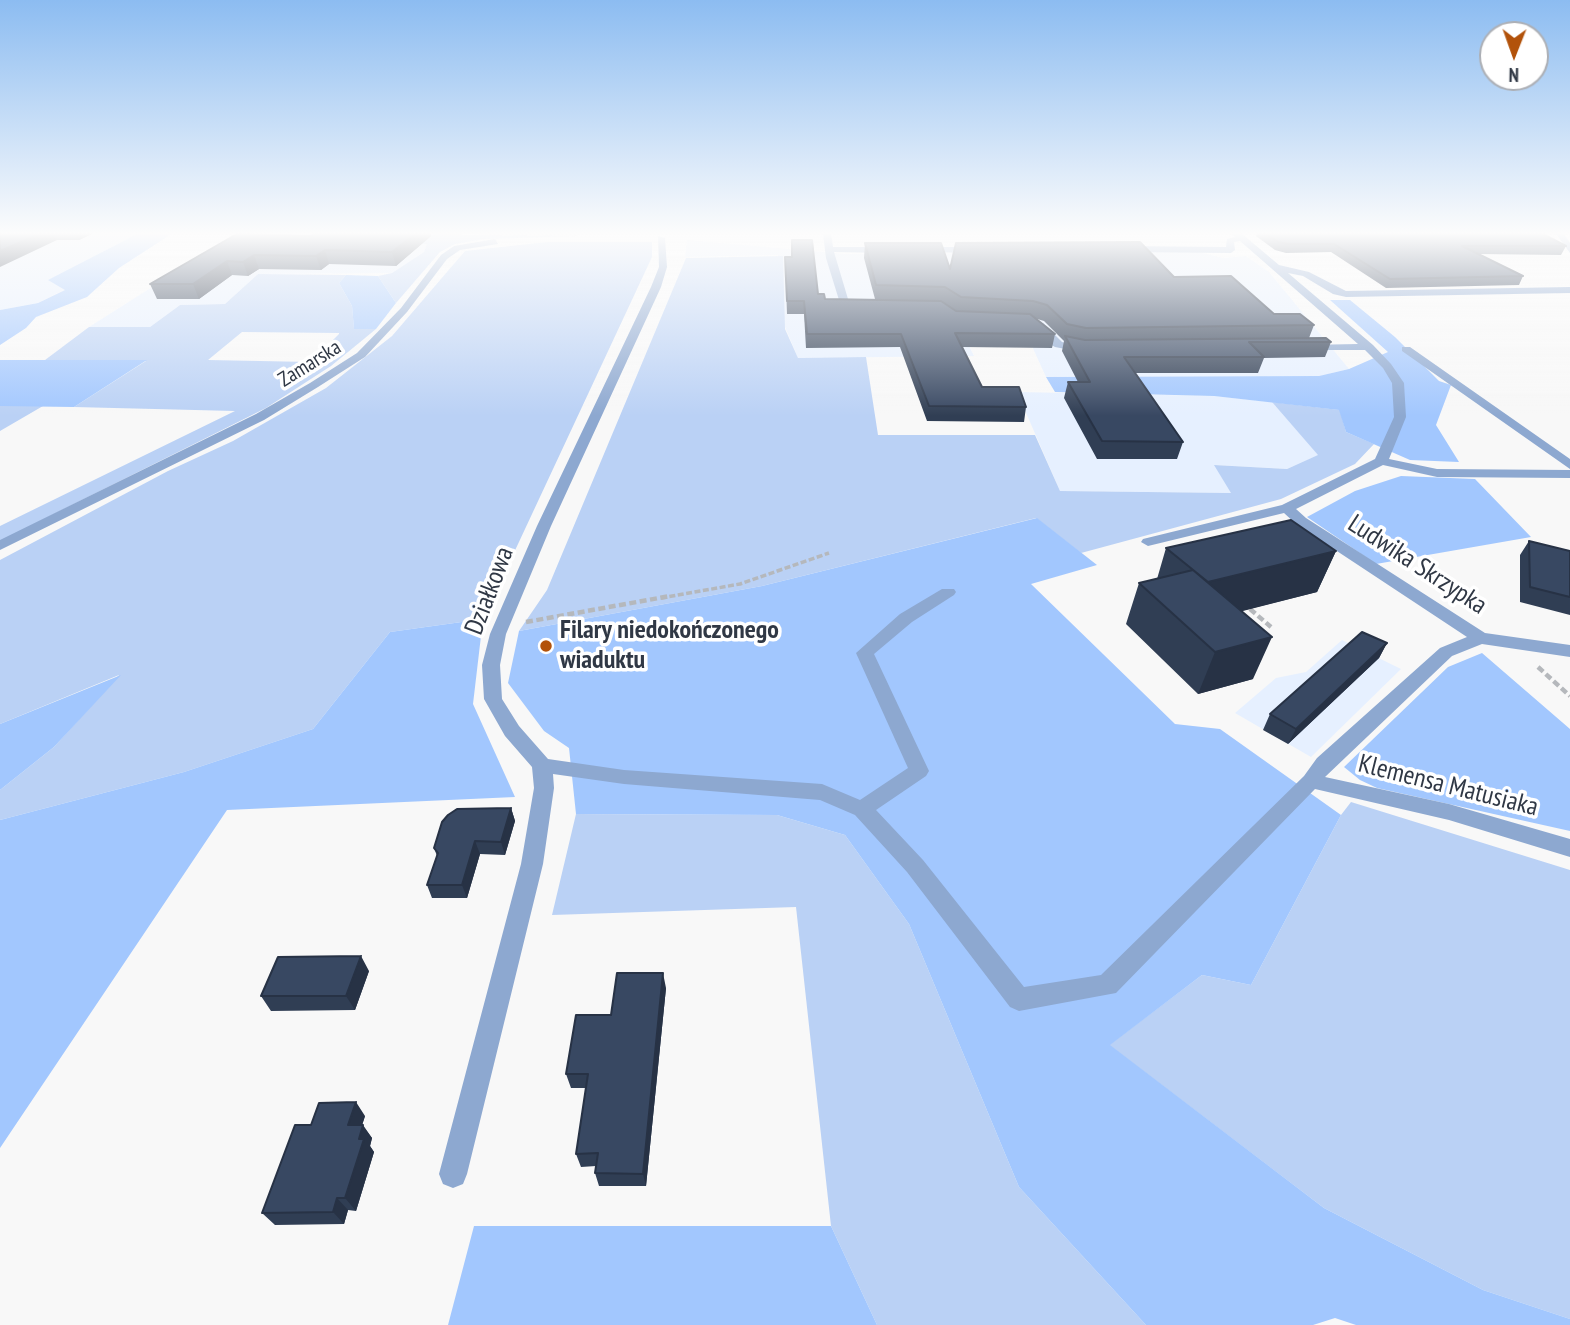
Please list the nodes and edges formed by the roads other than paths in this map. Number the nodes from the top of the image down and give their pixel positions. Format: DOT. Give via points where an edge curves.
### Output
graph roads {
  1 [pos="416,293"];
  2 [pos="653,293"];
  3 [pos="844,293"];
  4 [pos="1307,293"];
  5 [pos="1340,293"];
  6 [pos="1398,293"];
  7 [pos="873,307"];
  8 [pos="1029,321"];
  9 [pos="1369,347"];
  10 [pos="1301,348"];
  11 [pos="1406,349"];
  12 [pos="1096,350"];
  13 [pos="1381,461"];
  14 [pos="1567,461"];
  15 [pos="1570,474"];
  16 [pos="1287,508"];
  17 [pos="1148,542"];
  18 [pos="0,546"];
  19 [pos="948,592"];
  20 [pos="1480,638"];
  21 [pos="1570,651"];
  22 [pos="542,765"];
  23 [pos="1311,781"];
  24 [pos="862,809"];
  25 [pos="1570,848"];
  26 [pos="453,1174"];
  1 -- 18 [label="street, Zamarska" via="360,355 260,417"];
  2 -- 22 [label="street, Działkowa" via="544,526 501,626 491,665 493,699 512,731"];
  3 -- 7 [label="street" via="847,303"];
  4 -- 9 [label="street"];
  5 -- 6 [label="street"];
  8 -- 12 [label="street" via="1059,345"];
  9 -- 10 [label="street"];
  9 -- 13 [label="street" via="1398,383 1400,400 1400,417"];
  11 -- 14 [label="street"];
  13 -- 15 [label="street" via="1437,473"];
  13 -- 16 [label="street"];
  16 -- 17 [label="street"];
  16 -- 20 [label="street, Ludwika Skrzypka"];
  19 -- 24 [label="street" via="906,618 864,653 919,771"];
  20 -- 21 [label="street, Ludwika Skrzypka"];
  20 -- 23 [label="street" via="1446,652"];
  22 -- 24 [label="street" via="822,792"];
  22 -- 26 [label="street" via="544,788 531,864"];
  23 -- 24 [label="street" via="1107,985 1019,999 915,866"];
  23 -- 25 [label="street, Klemensa Matusiaka" via="1449,812"];
}
